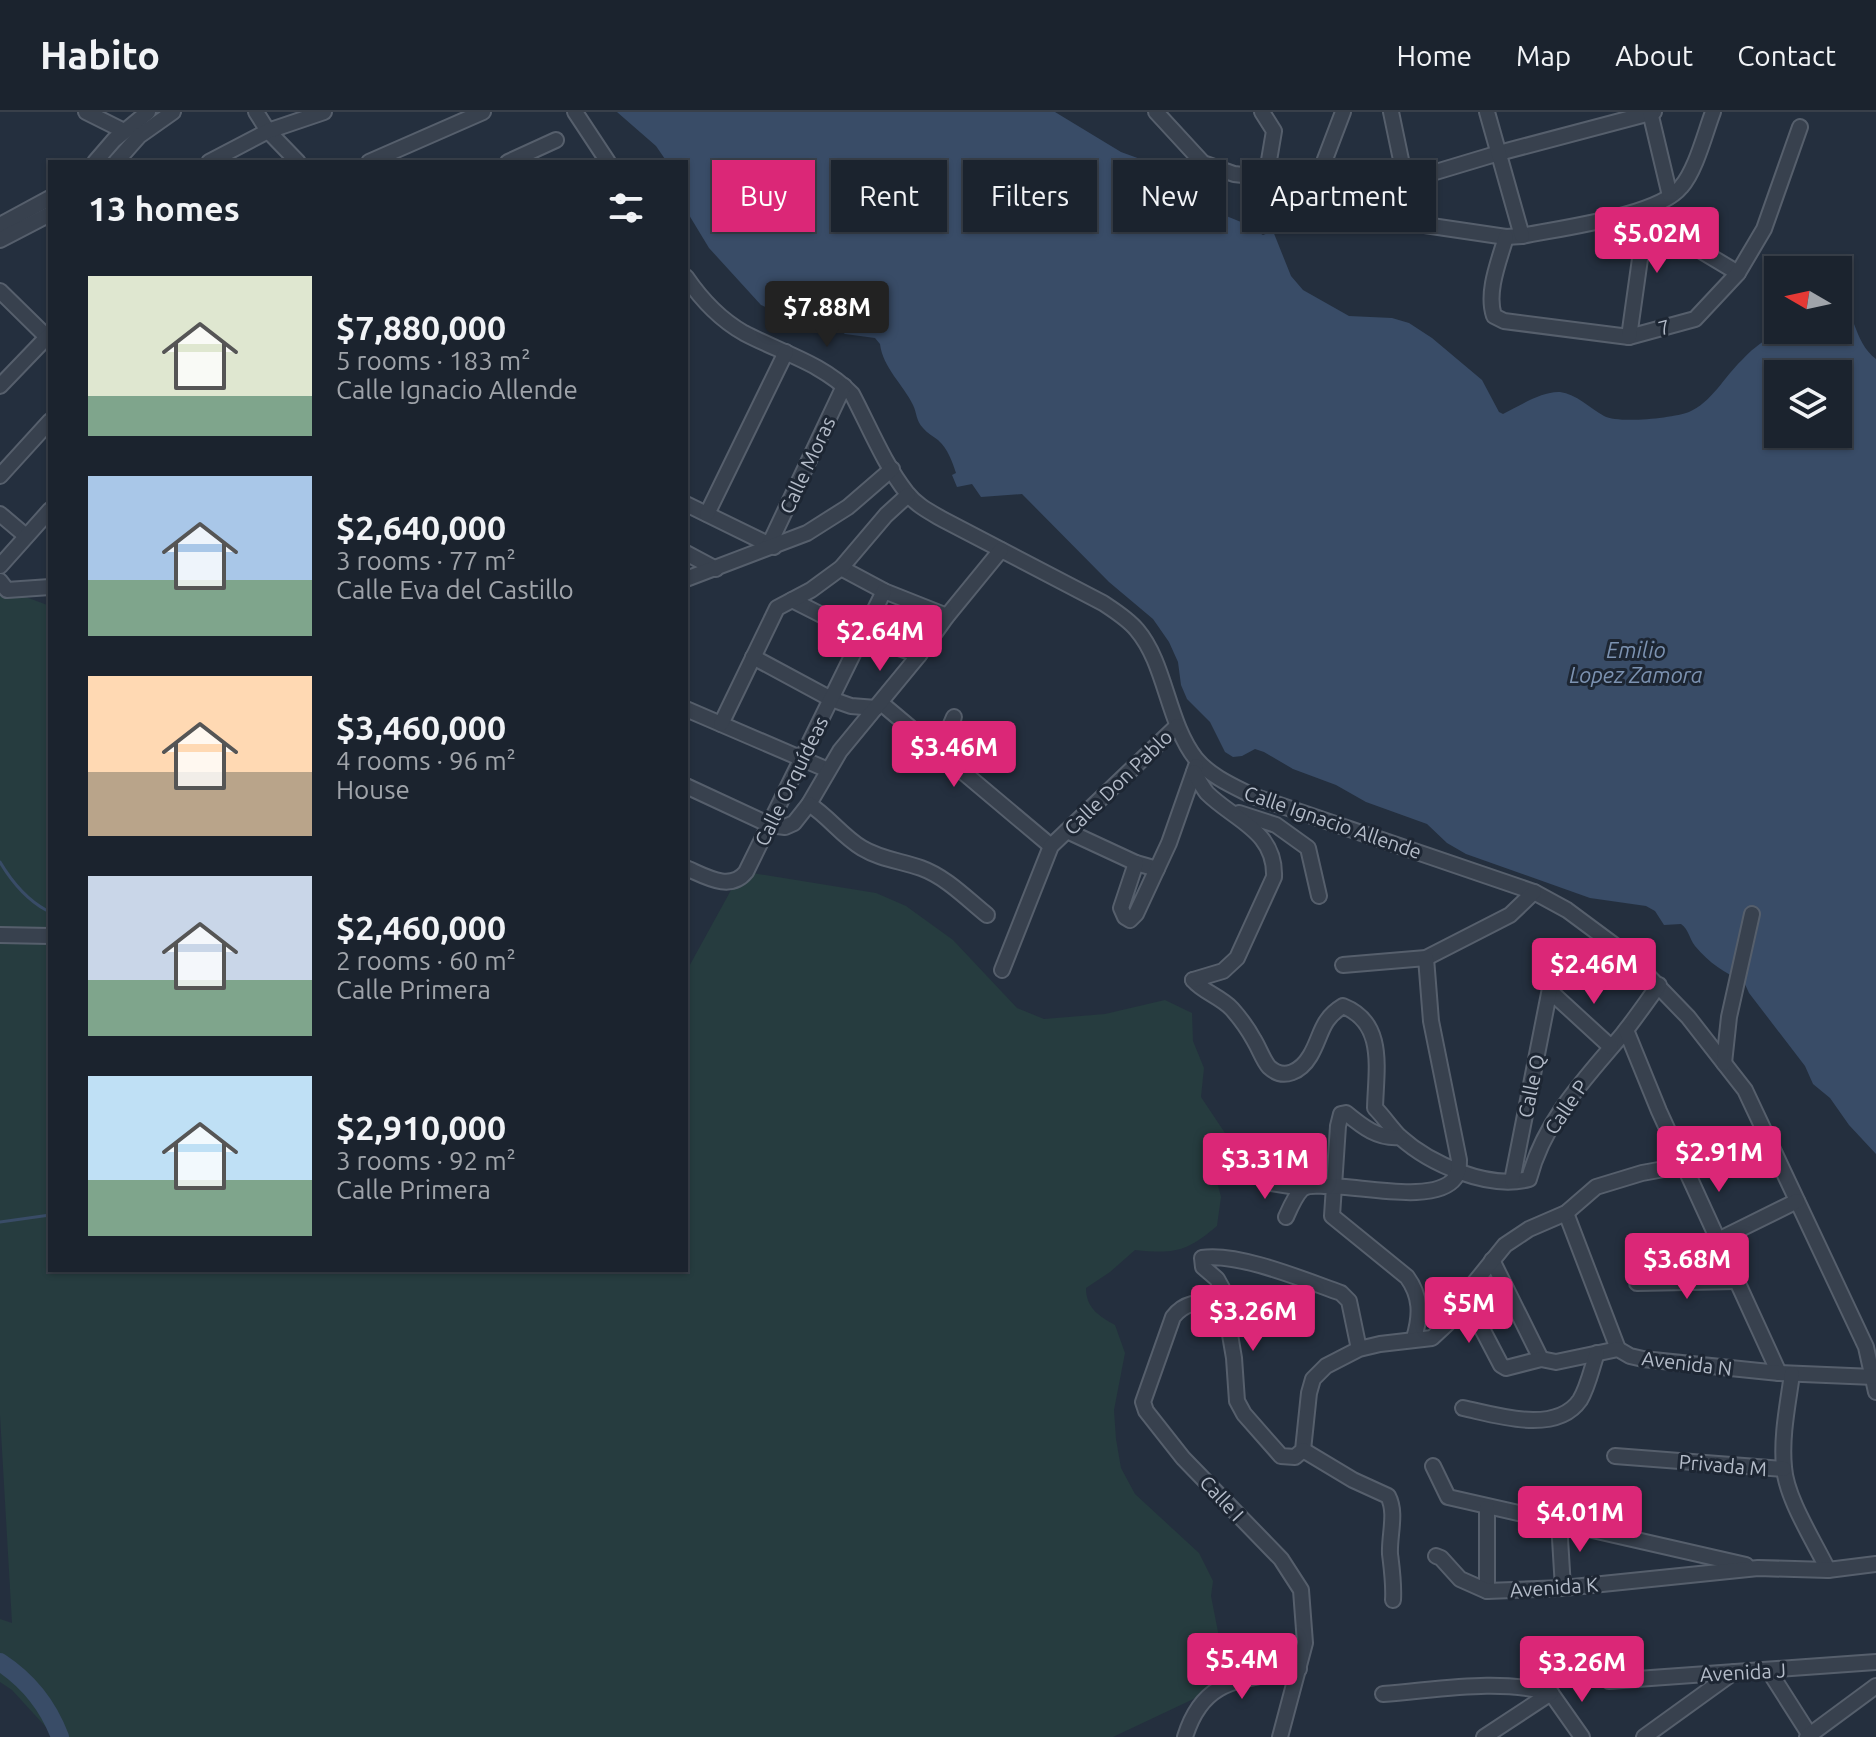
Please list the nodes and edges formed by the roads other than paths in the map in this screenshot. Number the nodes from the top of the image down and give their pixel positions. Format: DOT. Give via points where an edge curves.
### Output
graph roads {
  1 [pos="86,112"];
  2 [pos="148,112"];
  3 [pos="173,112"];
  4 [pos="256,112"];
  5 [pos="324,112"];
  6 [pos="575,112"];
  7 [pos="1156,112"];
  8 [pos="1262,112"];
  9 [pos="1343,112"];
  10 [pos="1391,112"];
  11 [pos="1487,112"];
  12 [pos="1651,112"];
  13 [pos="1713,112"];
  14 [pos="475,114"];
  15 [pos="112,117"];
  16 [pos="1800,127"];
  17 [pos="124,131"];
  18 [pos="268,131"];
  19 [pos="556,140"];
  20 [pos="1499,153"];
  21 [pos="541,155"];
  22 [pos="288,159"];
  23 [pos="97,160"];
  24 [pos="118,160"];
  25 [pos="213,160"];
  26 [pos="373,160"];
  27 [pos="517,160"];
  28 [pos="607,160"];
  29 [pos="1269,160"];
  30 [pos="1325,160"];
  31 [pos="1401,160"];
  32 [pos="1436,170"];
  33 [pos="1242,175"];
  34 [pos="1670,196"];
  35 [pos="48,199"];
  36 [pos="1647,214"];
  37 [pos="48,215"];
  38 [pos="0,225"];
  39 [pos="1436,227"];
  40 [pos="1522,236"];
  41 [pos="1506,237"];
  42 [pos="0,240"];
  43 [pos="1738,273"];
  44 [pos="688,283"];
  45 [pos="0,291"];
  46 [pos="48,336"];
  47 [pos="1629,337"];
  48 [pos="48,338"];
  49 [pos="786,352"];
  50 [pos="0,386"];
  51 [pos="844,386"];
  52 [pos="48,423"];
  53 [pos="892,469"];
  54 [pos="0,476"];
  55 [pos="908,495"];
  56 [pos="688,505"];
  57 [pos="48,512"];
  58 [pos="0,514"];
  59 [pos="707,514"];
  60 [pos="26,536"];
  61 [pos="772,546"];
  62 [pos="1001,550"];
  63 [pos="688,554"];
  64 [pos="0,566"];
  65 [pos="841,568"];
  66 [pos="716,569"];
  67 [pos="688,578"];
  68 [pos="0,581"];
  69 [pos="48,587"];
  70 [pos="884,591"];
  71 [pos="792,600"];
  72 [pos="947,616"];
  73 [pos="861,635"];
  74 [pos="919,655"];
  75 [pos="753,657"];
  76 [pos="831,699"];
  77 [pos="878,706"];
  78 [pos="688,710"];
  79 [pos="954,717"];
  80 [pos="721,724"];
  81 [pos="1177,726"];
  82 [pos="939,752"];
  83 [pos="802,758"];
  84 [pos="1196,767"];
  85 [pos="828,770"];
  86 [pos="688,787"];
  87 [pos="809,804"];
  88 [pos="1231,810"];
  89 [pos="770,825"];
  90 [pos="1067,831"];
  91 [pos="1051,846"];
  92 [pos="1136,863"];
  93 [pos="688,869"];
  94 [pos="1157,869"];
  95 [pos="1534,892"];
  96 [pos="1319,896"];
  97 [pos="1752,914"];
  98 [pos="987,915"];
  99 [pos="0,935"];
  100 [pos="48,936"];
  101 [pos="1426,958"];
  102 [pos="1556,958"];
  103 [pos="1343,965"];
  104 [pos="1002,970"];
  105 [pos="1659,985"];
  106 [pos="1551,992"];
  107 [pos="1626,1030"];
  108 [pos="1611,1047"];
  109 [pos="1724,1063"];
  110 [pos="1400,1137"];
  111 [pos="1686,1165"];
  112 [pos="1241,1167"];
  113 [pos="1459,1170"];
  114 [pos="1512,1181"];
  115 [pos="1336,1186"];
  116 [pos="1303,1188"];
  117 [pos="1797,1201"];
  118 [pos="1566,1213"];
  119 [pos="1286,1217"];
  120 [pos="1718,1240"];
  121 [pos="1492,1260"];
  122 [pos="1737,1281"];
  123 [pos="1637,1283"];
  124 [pos="1467,1292"];
  125 [pos="1225,1303"];
  126 [pos="1414,1338"];
  127 [pos="1871,1346"];
  128 [pos="1359,1349"];
  129 [pos="1618,1349"];
  130 [pos="1597,1353"];
  131 [pos="1541,1359"];
  132 [pos="1786,1373"];
  133 [pos="1875,1384"];
  134 [pos="1463,1408"];
  135 [pos="1303,1450"];
  136 [pos="1615,1456"];
  137 [pos="1433,1466"];
  138 [pos="1784,1469"];
  139 [pos="1487,1508"];
  140 [pos="1559,1522"];
  141 [pos="1436,1556"];
  142 [pos="1876,1564"];
  143 [pos="1758,1568"];
  144 [pos="1828,1570"];
  145 [pos="1563,1588"];
  146 [pos="1487,1591"];
  147 [pos="1393,1600"];
  148 [pos="1876,1662"];
  149 [pos="1299,1669"];
  150 [pos="1769,1671"];
  151 [pos="1734,1672"];
  152 [pos="1609,1681"];
  153 [pos="1876,1686"];
  154 [pos="1551,1693"];
  155 [pos="1383,1694"];
  156 [pos="1809,1736"];
  157 [pos="1185,1737"];
  158 [pos="1280,1737"];
  159 [pos="1484,1737"];
  160 [pos="1582,1737"];
  161 [pos="1644,1737"];
  1 -- 15 [label="street"];
  2 -- 17 [label="street"];
  3 -- 24 [label="street" via="139,136"];
  4 -- 18 [label="street"];
  5 -- 18 [label="street"];
  6 -- 28 [label="street"];
  7 -- 33 [label="street" via="1203,163"];
  8 -- 29 [label="street" via="1274,131"];
  9 -- 30 [label="street"];
  10 -- 31 [label="street"];
  11 -- 20 [label="street"];
  12 -- 20 [label="street"];
  12 -- 34 [label="street"];
  13 -- 34 [label="street" via="1684,184"];
  14 -- 26 [label="street"];
  15 -- 17 [label="street"];
  16 -- 43 [label="street, 7" via="1764,229"];
  17 -- 23 [label="street"];
  18 -- 22 [label="street"];
  18 -- 25 [label="street"];
  19 -- 21 [label="street"];
  20 -- 32 [label="street"];
  20 -- 40 [label="street"];
  21 -- 27 [label="street"];
  34 -- 36 [label="street"];
  35 -- 38 [label="street"];
  36 -- 40 [label="street"];
  36 -- 43 [label="street"];
  36 -- 47 [label="street"];
  37 -- 42 [label="street"];
  39 -- 41 [label="street"];
  40 -- 41 [label="street"];
  41 -- 47 [label="street, 7" via="1494,281 1494,316"];
  43 -- 47 [label="street, 7" via="1695,319"];
  44 -- 49 [label="street, Calle Ignacio Allende" via="742,332"];
  45 -- 46 [label="street"];
  48 -- 50 [label="street"];
  49 -- 51 [label="street, Calle Ignacio Allende" via="822,368"];
  49 -- 59 [label="street"];
  51 -- 53 [label="street, Calle Ignacio Allende"];
  51 -- 61 [label="street, Calle Moras"];
  52 -- 54 [label="street"];
  53 -- 55 [label="street, Calle Ignacio Allende"];
  53 -- 61 [label="street" via="828,522"];
  55 -- 62 [label="street, Calle Ignacio Allende" via="927,511"];
  55 -- 65 [label="street"];
  56 -- 59 [label="street"];
  57 -- 60 [label="street"];
  58 -- 60 [label="street"];
  59 -- 61 [label="street"];
  60 -- 64 [label="street"];
  61 -- 66 [label="street"];
  62 -- 72 [label="street"];
  62 -- 81 [label="street, Calle Ignacio Allende" via="1103,603 1140,632"];
  63 -- 66 [label="street"];
  65 -- 70 [label="street"];
  65 -- 71 [label="street"];
  66 -- 67 [label="street"];
  68 -- 69 [label="street" via="7,590"];
  70 -- 72 [label="street"];
  70 -- 73 [label="street, Calle Orquídeas"];
  71 -- 73 [label="street"];
  71 -- 75 [label="street" via="777,608"];
  72 -- 74 [label="street"];
  73 -- 74 [label="street"];
  73 -- 76 [label="street, Calle Orquídeas"];
  74 -- 77 [label="street"];
  75 -- 76 [label="street"];
  75 -- 80 [label="street"];
  76 -- 77 [label="street"];
  76 -- 83 [label="street, Calle Orquídeas"];
  77 -- 82 [label="street"];
  77 -- 85 [label="street"];
  78 -- 80 [label="street"];
  79 -- 82 [label="street"];
  80 -- 83 [label="street"];
  81 -- 84 [label="street, Calle Ignacio Allende"];
  81 -- 90 [label="street, Calle Don Pablo"];
  82 -- 91 [label="street"];
  83 -- 85 [label="street"];
  83 -- 89 [label="street, Calle Orquídeas"];
  84 -- 88 [label="street" via="1205,791"];
  84 -- 94 [label="street"];
  84 -- 95 [label="street, Calle Ignacio Allende" via="1253,796"];
  85 -- 87 [label="street"];
  86 -- 89 [label="street"];
  87 -- 89 [label="street" via="794,823"];
  87 -- 98 [label="street" via="858,846 942,878"];
  88 -- 96 [label="street" via="1276,825 1308,848"];
  88 -- 110 [label="street" via="1270,849 1274,877 1237,958 1223,971 1193,980 1233,1010 1269,1066 1280,1073 1292,1073 1305,1064 1323,1023 1336,1010 1343,1006 1358,1012 1369,1024 1376,1049 1375,1108"];
  89 -- 93 [label="street, Calle Orquídeas" via="736,881 717,881"];
  90 -- 91 [label="street, Calle Don Pablo"];
  90 -- 92 [label="street"];
  91 -- 104 [label="street, Calle Don Pablo"];
  92 -- 94 [label="street"];
  92 -- 94 [label="street" via="1121,908 1130,920"];
  95 -- 101 [label="street" via="1510,915"];
  95 -- 105 [label="street, Calle Ignacio Allende" via="1597,931"];
  97 -- 109 [label="street"];
  99 -- 100 [label="street"];
  101 -- 103 [label="street"];
  101 -- 113 [label="street" via="1431,1021"];
  102 -- 106 [label="street, Calle Q"];
  105 -- 107 [label="street, Calle P"];
  105 -- 109 [label="street, Calle Ignacio Allende"];
  106 -- 108 [label="street"];
  106 -- 114 [label="street, Calle Q"];
  107 -- 108 [label="street, Calle P"];
  107 -- 111 [label="street"];
  108 -- 114 [label="street, Calle P" via="1564,1103 1537,1152 1529,1179"];
  109 -- 117 [label="street, Calle Ignacio Allende" via="1745,1090"];
  110 -- 113 [label="street" via="1438,1164"];
  110 -- 115 [label="street" via="1367,1131 1341,1114"];
  111 -- 118 [label="street" via="1596,1187"];
  111 -- 120 [label="street"];
  112 -- 116 [label="street" via="1271,1183"];
  113 -- 114 [label="street"];
  113 -- 115 [label="street" via="1443,1189 1424,1193"];
  115 -- 116 [label="street"];
  115 -- 126 [label="street" via="1332,1216 1415,1288 1419,1311"];
  116 -- 119 [label="street"];
  117 -- 120 [label="street"];
  117 -- 127 [label="street, Calle Ignacio Allende"];
  118 -- 121 [label="street" via="1529,1229"];
  118 -- 129 [label="street"];
  120 -- 122 [label="street"];
  121 -- 124 [label="street"];
  121 -- 131 [label="street"];
  122 -- 123 [label="street"];
  122 -- 132 [label="street"];
  124 -- 126 [label="street" via="1438,1334"];
  124 -- 131 [label="street, Avenida N" via="1501,1365"];
  125 -- 128 [label="street" via="1222,1288 1203,1267 1202,1258 1274,1270 1341,1293 1349,1301"];
  125 -- 135 [label="street" via="1237,1401 1281,1456 1295,1457"];
  125 -- 149 [label="street, Calle I" via="1181,1307 1143,1402 1183,1458 1281,1559 1301,1590 1305,1628"];
  126 -- 128 [label="street"];
  127 -- 133 [label="street, Calle Ignacio Allende"];
  128 -- 135 [label="street" via="1313,1379"];
  129 -- 130 [label="street, Avenida N"];
  129 -- 132 [label="street, Avenida N" via="1643,1359"];
  130 -- 131 [label="street, Avenida N" via="1556,1362"];
  130 -- 134 [label="street" via="1580,1400 1565,1415 1526,1422"];
  132 -- 133 [label="street, Avenida N"];
  132 -- 138 [label="street"];
  135 -- 147 [label="street" via="1388,1496"];
  136 -- 138 [label="street, Privada M"];
  137 -- 139 [label="street" via="1448,1497"];
  138 -- 144 [label="street"];
  139 -- 140 [label="street"];
  139 -- 146 [label="street"];
  140 -- 143 [label="street"];
  140 -- 145 [label="street"];
  141 -- 146 [label="street, Avenida K" via="1460,1579"];
  142 -- 144 [label="street, Avenida K"];
  143 -- 144 [label="street, Avenida K"];
  143 -- 145 [label="street, Avenida K"];
  145 -- 146 [label="street, Avenida K"];
  148 -- 150 [label="street, Avenida J"];
  149 -- 157 [label="street" via="1221,1686 1195,1710"];
  149 -- 158 [label="street, Calle I"];
  150 -- 151 [label="street, Avenida J"];
  150 -- 156 [label="street"];
  151 -- 152 [label="street, Avenida J"];
  151 -- 161 [label="street"];
  153 -- 156 [label="street"];
  154 -- 155 [label="street" via="1503,1685"];
  154 -- 159 [label="street"];
  154 -- 160 [label="street"];
}
